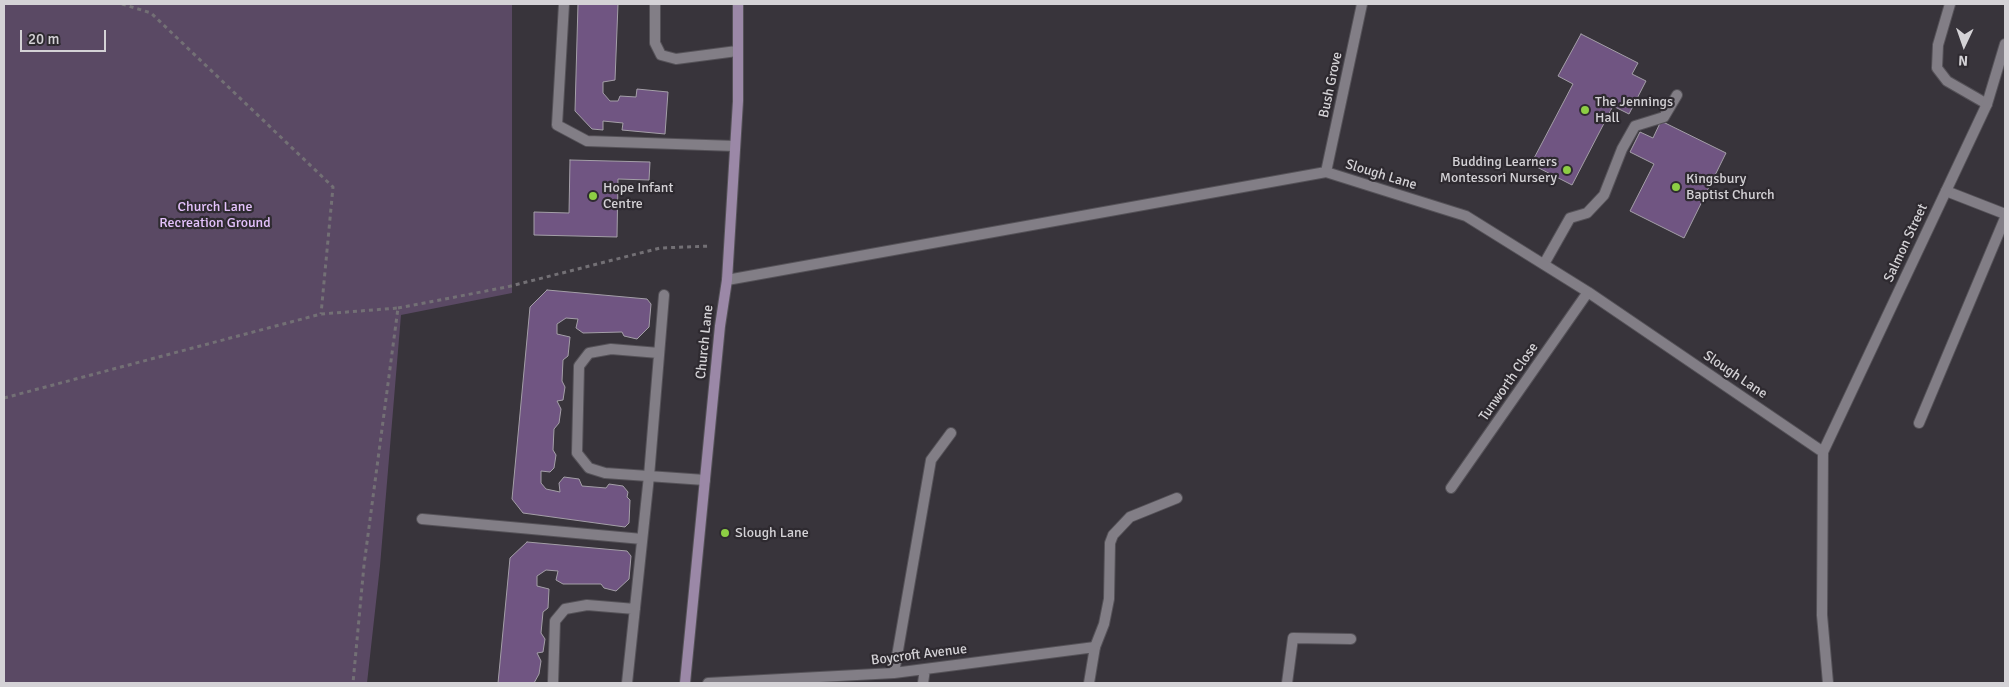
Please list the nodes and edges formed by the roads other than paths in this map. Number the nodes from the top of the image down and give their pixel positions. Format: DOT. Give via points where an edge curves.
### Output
graph roads {
  1 [pos="564,4"];
  2 [pos="655,4"];
  3 [pos="738,4"];
  4 [pos="1362,4"];
  5 [pos="1950,4"];
  6 [pos="2005,44"];
  7 [pos="737,52"];
  8 [pos="1677,95"];
  9 [pos="1987,104"];
  10 [pos="735,146"];
  11 [pos="1326,172"];
  12 [pos="1946,191"];
  13 [pos="2005,216"];
  14 [pos="1544,264"];
  15 [pos="726,280"];
  16 [pos="1588,292"];
  17 [pos="664,295"];
  18 [pos="659,353"];
  19 [pos="1919,423"];
  20 [pos="951,433"];
  21 [pos="1823,452"];
  22 [pos="649,476"];
  23 [pos="705,480"];
  24 [pos="1451,488"];
  25 [pos="1177,498"];
  26 [pos="422,519"];
  27 [pos="642,539"];
  28 [pos="635,609"];
  29 [pos="1351,639"];
  30 [pos="1095,647"];
  31 [pos="926,669"];
  32 [pos="894,673"];
  33 [pos="553,683"];
  34 [pos="627,683"];
  35 [pos="685,683"];
  36 [pos="708,683"];
  37 [pos="923,683"];
  38 [pos="1090,683"];
  39 [pos="1288,683"];
  40 [pos="1828,683"];
  1 -- 10 [label="street" via="557,125 587,141"];
  2 -- 7 [label="street" via="655,43 661,55 676,59"];
  3 -- 7 [label="main road, Church Lane"];
  4 -- 11 [label="street, Bush Grove"];
  5 -- 9 [label="street" via="1938,45 1937,68 1947,81"];
  6 -- 9 [label="street, Salmon Street"];
  7 -- 10 [label="main road, Church Lane"];
  8 -- 14 [label="street" via="1664,117 1635,126 1599,202 1587,213 1570,218"];
  9 -- 12 [label="street, Salmon Street"];
  10 -- 15 [label="main road, Church Lane"];
  11 -- 14 [label="street, Slough Lane" via="1466,216"];
  11 -- 15 [label="street, Slough Lane"];
  12 -- 13 [label="street"];
  12 -- 21 [label="street, Salmon Street"];
  13 -- 19 [label="street"];
  14 -- 16 [label="street, Slough Lane"];
  15 -- 23 [label="main road, Church Lane"];
  16 -- 21 [label="street, Slough Lane"];
  16 -- 24 [label="street, Tunworth Close"];
  17 -- 18 [label="street"];
  18 -- 22 [label="street"];
  18 -- 22 [label="street" via="611,349 590,353 580,366 577,453 589,468 605,473"];
  20 -- 32 [label="street" via="931,460"];
  21 -- 40 [label="street" via="1822,615"];
  22 -- 23 [label="street"];
  22 -- 27 [label="street"];
  23 -- 35 [label="main road, Church Lane"];
  25 -- 30 [label="street" via="1130,517 1113,535 1109,599"];
  26 -- 27 [label="street"];
  27 -- 28 [label="street"];
  28 -- 33 [label="street" via="586,604 565,609 555,621"];
  28 -- 34 [label="street"];
  29 -- 39 [label="street" via="1293,638"];
  30 -- 31 [label="street, Boycroft Avenue"];
  30 -- 38 [label="street"];
  31 -- 32 [label="street, Boycroft Avenue"];
  31 -- 37 [label="street"];
  32 -- 36 [label="street, Boycroft Avenue"];
}
